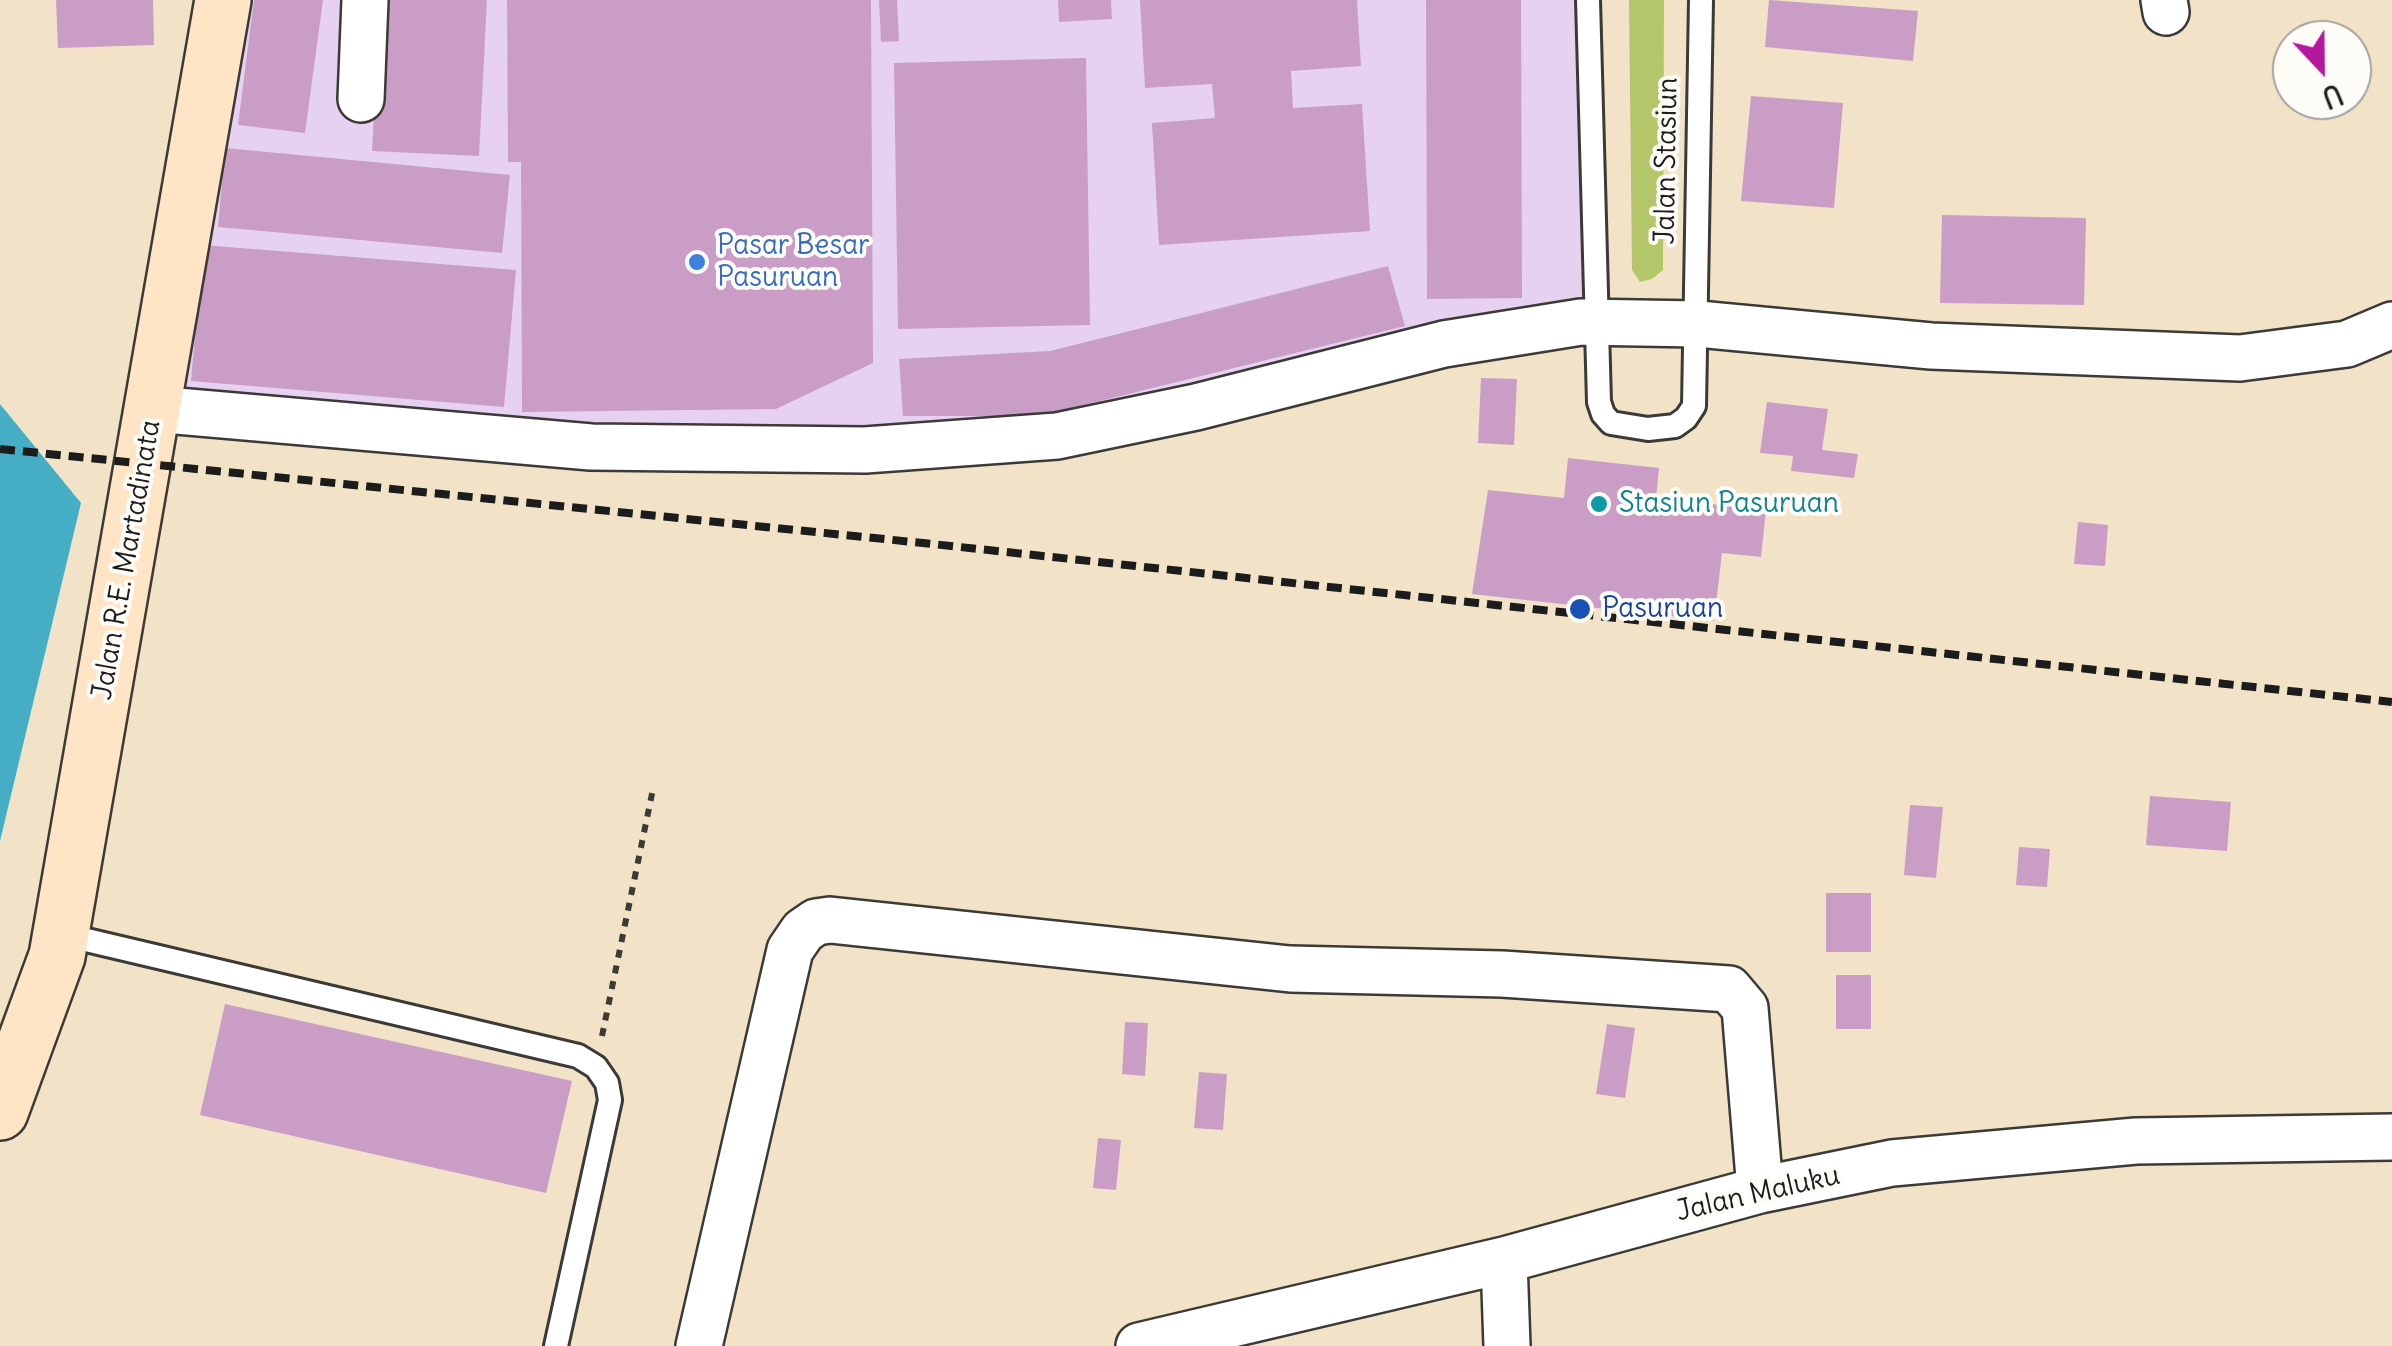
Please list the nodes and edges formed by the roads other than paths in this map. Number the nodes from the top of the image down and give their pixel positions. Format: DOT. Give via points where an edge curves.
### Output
graph roads {
  1 [pos="222,0"];
  2 [pos="365,0"];
  3 [pos="1588,0"];
  4 [pos="1701,0"];
  5 [pos="362,100"];
  6 [pos="1598,321"];
  7 [pos="1694,324"];
  8 [pos="2392,325"];
  9 [pos="154,409"];
  10 [pos="61,934"];
  11 [pos="0,1112"];
  12 [pos="2392,1137"];
  13 [pos="1760,1190"];
  14 [pos="1504,1260"];
  15 [pos="556,1346"];
  16 [pos="699,1346"];
  17 [pos="1138,1346"];
  18 [pos="1507,1346"];
  1 -- 9 [label="street, Jalan R.E. Martadinata"];
  2 -- 5 [label="street"];
  3 -- 6 [label="lane"];
  4 -- 7 [label="lane, Jalan Stasiun"];
  6 -- 7 [label="street"];
  6 -- 7 [label="lane, Jalan Stasiun" via="1602,414 1611,423 1648,429 1675,426 1694,406"];
  6 -- 9 [label="street" via="1444,344 1057,436 945,446 590,447"];
  7 -- 8 [label="street" via="1932,346 2240,358 2346,344"];
  9 -- 10 [label="street, Jalan R.E. Martadinata"];
  10 -- 11 [label="street, Jalan R.E. Martadinata"];
  10 -- 15 [label="lane" via="578,1056 596,1067 610,1100"];
  12 -- 13 [label="street, Jalan Maluku" via="2066,1147 1892,1163"];
  13 -- 14 [label="street, Jalan Maluku"];
  13 -- 16 [label="street" via="1745,1008 1730,989 1290,969 816,922 790,950"];
  14 -- 17 [label="street, Jalan Maluku"];
  14 -- 18 [label="street"];
}
